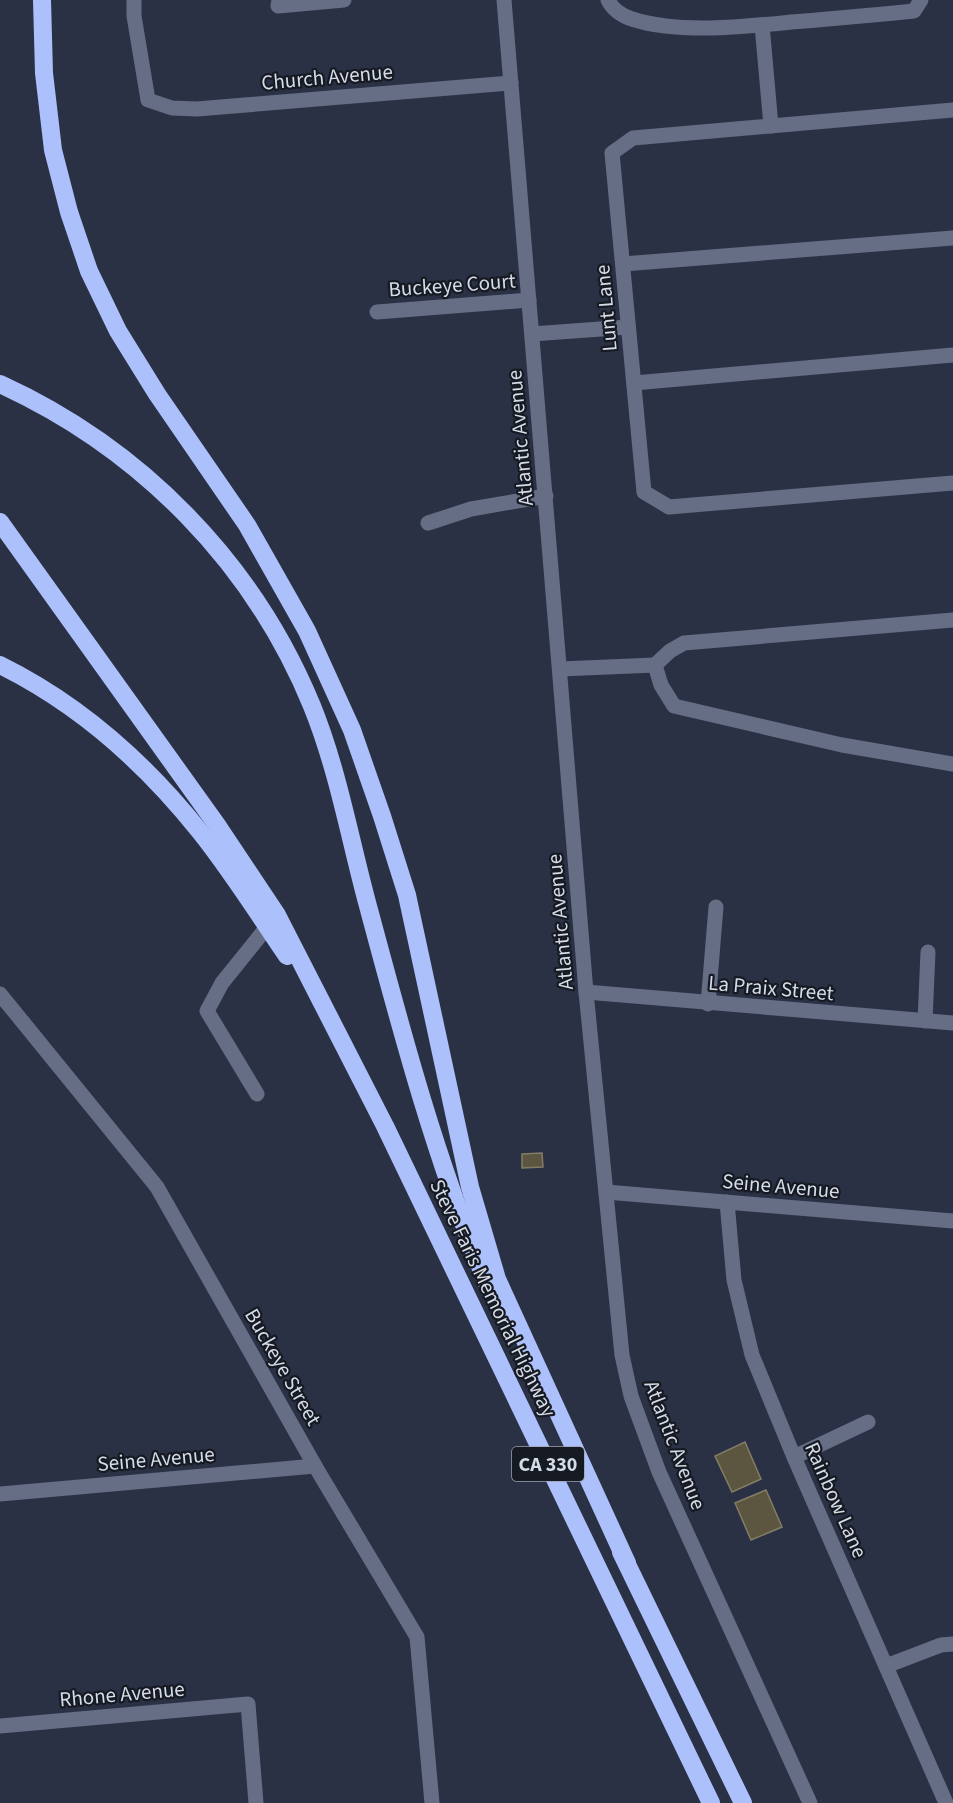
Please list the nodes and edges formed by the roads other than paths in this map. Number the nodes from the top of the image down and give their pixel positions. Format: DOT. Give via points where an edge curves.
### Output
graph roads {
  1 [pos="42,0"];
  2 [pos="134,0"];
  3 [pos="279,0"];
  4 [pos="344,0"];
  5 [pos="504,0"];
  6 [pos="608,0"];
  7 [pos="921,0"];
  8 [pos="762,25"];
  9 [pos="511,83"];
  10 [pos="953,110"];
  11 [pos="771,126"];
  12 [pos="953,238"];
  13 [pos="623,264"];
  14 [pos="529,300"];
  15 [pos="377,312"];
  16 [pos="628,327"];
  17 [pos="532,334"];
  18 [pos="953,355"];
  19 [pos="634,382"];
  20 [pos="0,384"];
  21 [pos="953,483"];
  22 [pos="546,496"];
  23 [pos="0,522"];
  24 [pos="428,523"];
  25 [pos="953,620"];
  26 [pos="0,665"];
  27 [pos="654,665"];
  28 [pos="560,669"];
  29 [pos="953,764"];
  30 [pos="716,908"];
  31 [pos="273,923"];
  32 [pos="928,952"];
  33 [pos="586,992"];
  34 [pos="0,994"];
  35 [pos="708,1004"];
  36 [pos="925,1021"];
  37 [pos="953,1023"];
  38 [pos="257,1094"];
  39 [pos="606,1192"];
  40 [pos="727,1202"];
  41 [pos="953,1221"];
  42 [pos="868,1422"];
  43 [pos="794,1457"];
  44 [pos="315,1466"];
  45 [pos="0,1494"];
  46 [pos="627,1563"];
  47 [pos="953,1644"];
  48 [pos="886,1666"];
  49 [pos="0,1726"];
  50 [pos="256,1803"];
  51 [pos="432,1803"];
  52 [pos="711,1803"];
  53 [pos="743,1803"];
  54 [pos="810,1803"];
  55 [pos="946,1803"];
  1 -- 46 [label="highway" via="47,111 56,160 89,271 118,331 247,525 307,631 352,730 406,895 467,1176 497,1279"];
  2 -- 9 [label="street, Church Avenue" via="148,100 172,108"];
  3 -- 4 [label="street" via="278,6"];
  5 -- 9 [label="street, Atlantic Avenue"];
  6 -- 8 [label="street" via="612,8 631,19 667,25"];
  7 -- 8 [label="street" via="914,11"];
  8 -- 11 [label="street"];
  9 -- 14 [label="street, Atlantic Avenue"];
  10 -- 11 [label="street, Lunt Lane"];
  11 -- 13 [label="street, Lunt Lane" via="633,138 612,153"];
  12 -- 13 [label="street"];
  13 -- 16 [label="street, Lunt Lane"];
  14 -- 15 [label="street, Buckeye Court"];
  14 -- 17 [label="street, Atlantic Avenue"];
  16 -- 17 [label="street"];
  16 -- 19 [label="street, Lunt Lane"];
  17 -- 22 [label="street, Atlantic Avenue"];
  18 -- 19 [label="street"];
  19 -- 21 [label="street, Lunt Lane" via="644,492 669,507"];
  20 -- 46 [label="highway" via="68,419 148,476 189,516 242,579 284,648 312,706 411,1062 465,1227 486,1282"];
  22 -- 24 [label="street" via="471,509"];
  22 -- 28 [label="street, Atlantic Avenue"];
  23 -- 31 [label="highway" via="218,825"];
  25 -- 27 [label="street" via="684,643"];
  26 -- 31 [label="highway" via="84,718 158,783"];
  27 -- 28 [label="street"];
  27 -- 29 [label="street" via="674,706 842,745"];
  28 -- 33 [label="street, Atlantic Avenue"];
  30 -- 35 [label="street"];
  31 -- 38 [label="street" via="222,983 207,1011"];
  31 -- 52 [label="highway, Steve Faris Memorial Highway / CA 330" via="324,1009 385,1126"];
  32 -- 36 [label="street"];
  33 -- 35 [label="street, La Praix Street"];
  33 -- 39 [label="street, Atlantic Avenue"];
  34 -- 44 [label="street, Buckeye Street" via="157,1187"];
  35 -- 36 [label="street, La Praix Street"];
  36 -- 37 [label="street, La Praix Street"];
  39 -- 40 [label="street, Seine Avenue"];
  39 -- 54 [label="street, Atlantic Avenue" via="622,1355 631,1396 659,1472"];
  40 -- 41 [label="street, Seine Avenue"];
  40 -- 43 [label="street, Rainbow Lane" via="734,1280 752,1355"];
  42 -- 43 [label="street"];
  43 -- 48 [label="street, Rainbow Lane"];
  44 -- 45 [label="street, Seine Avenue"];
  44 -- 51 [label="street, Buckeye Street" via="417,1637"];
  46 -- 53 [label="highway"];
  47 -- 48 [label="street"];
  48 -- 55 [label="street, Rainbow Lane"];
  49 -- 50 [label="street, Rhone Avenue" via="248,1704"];
}
